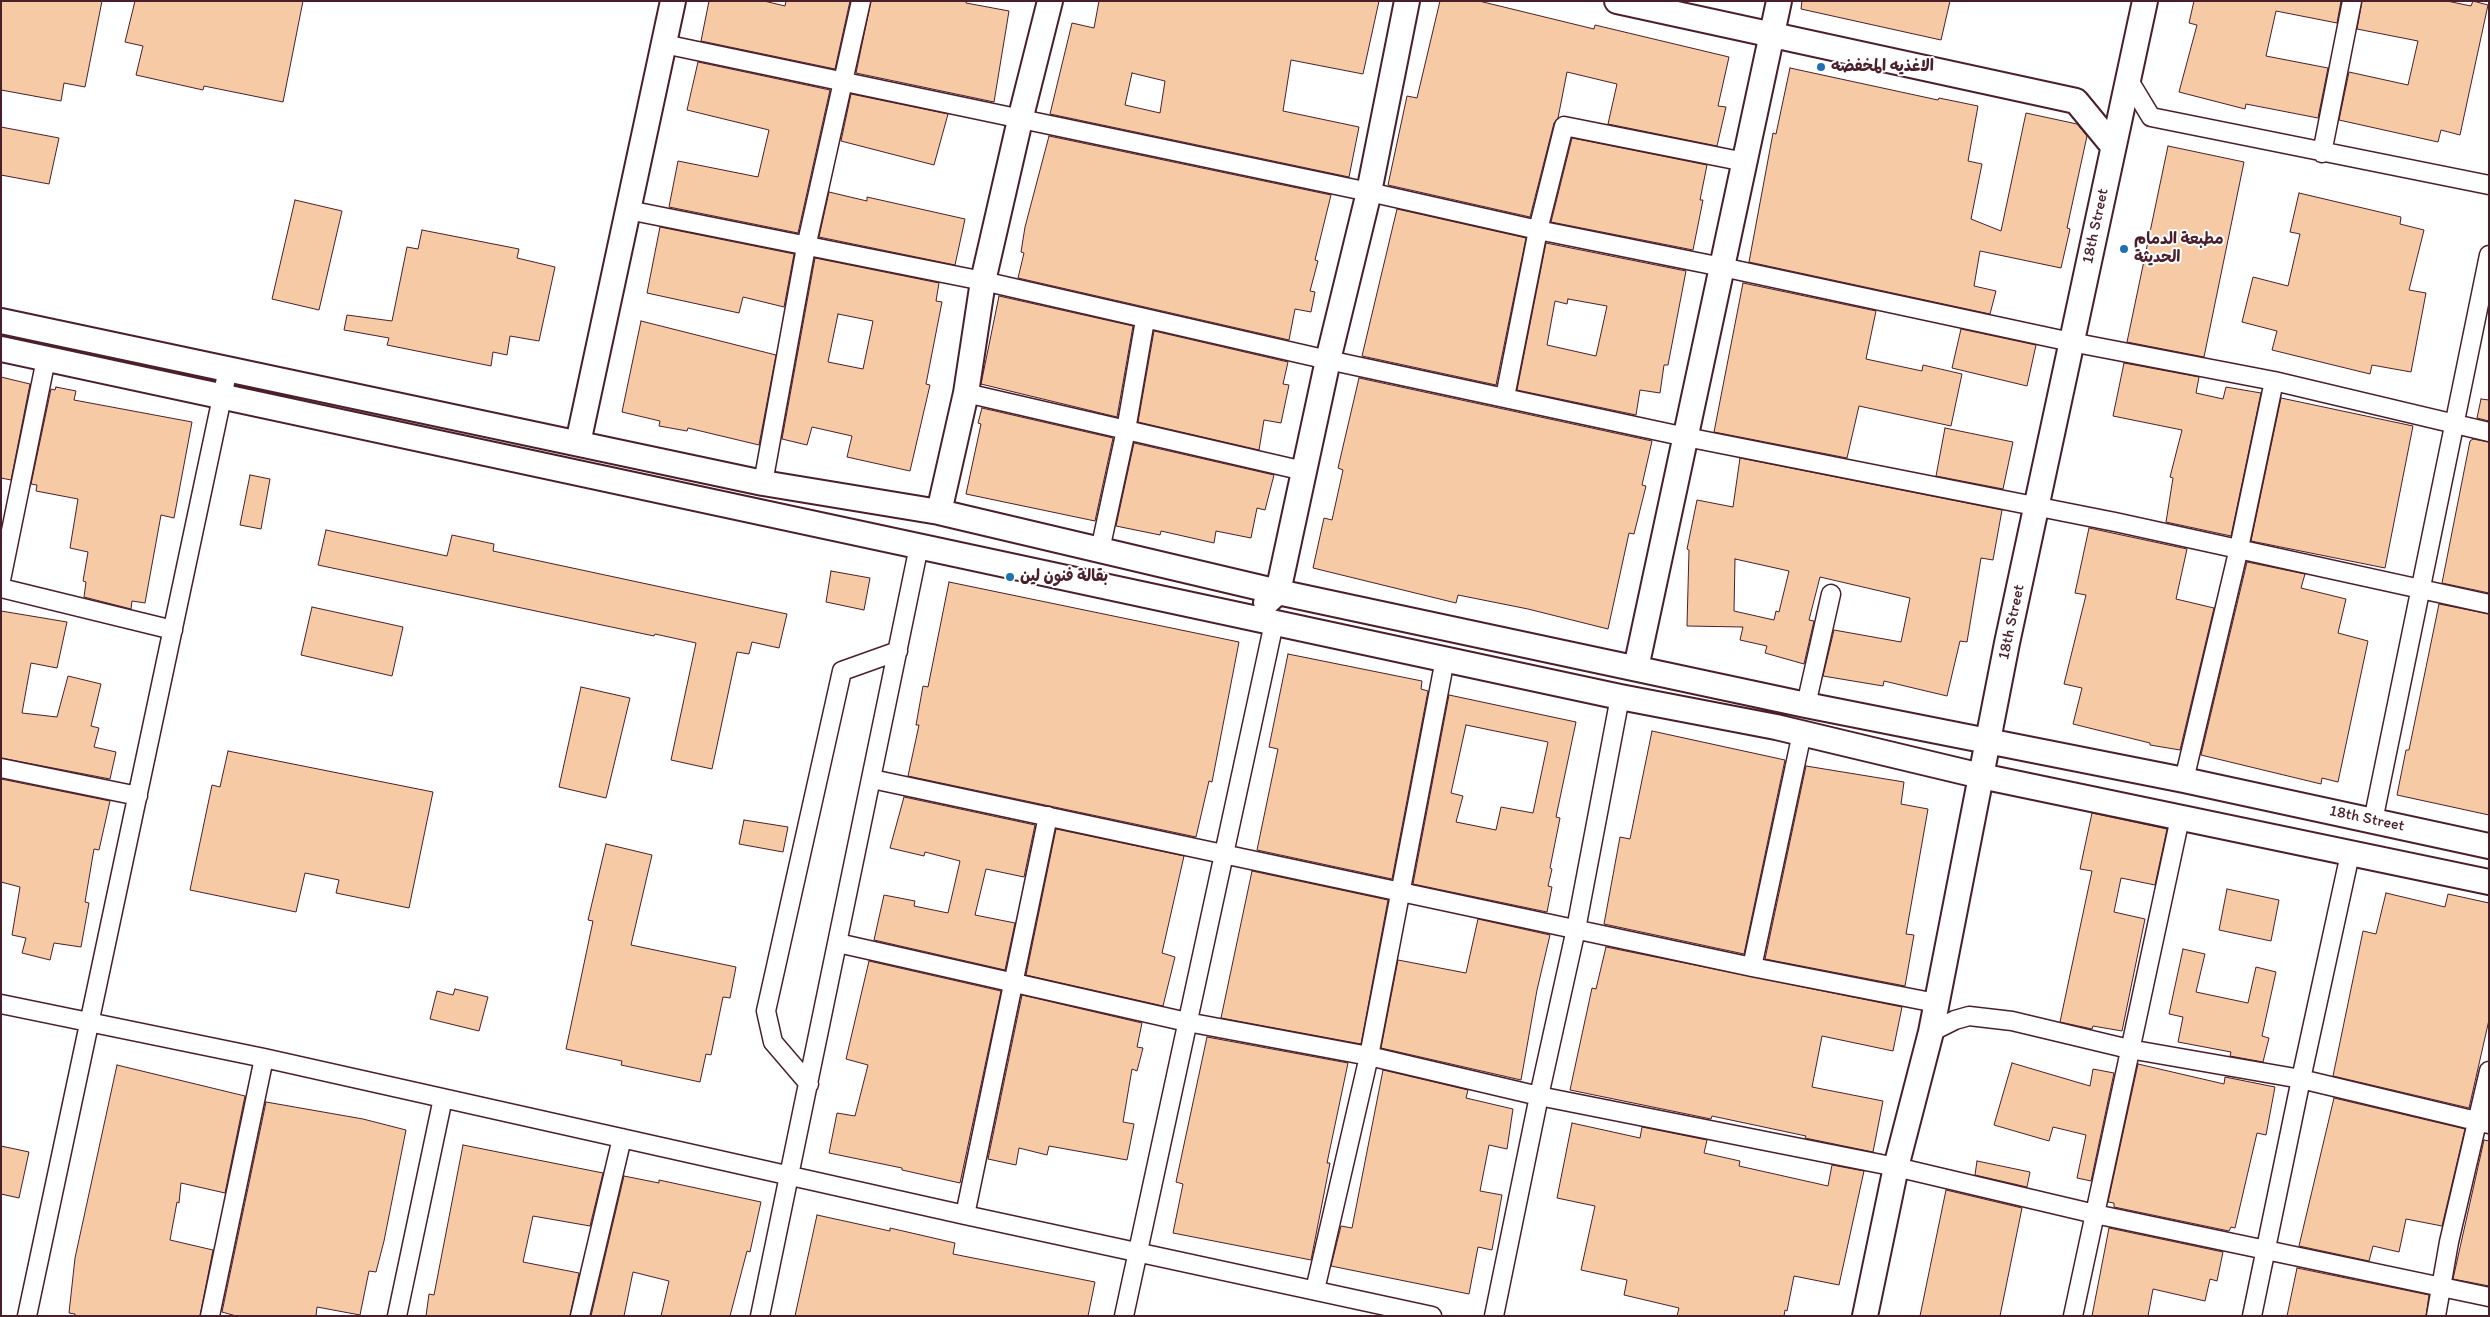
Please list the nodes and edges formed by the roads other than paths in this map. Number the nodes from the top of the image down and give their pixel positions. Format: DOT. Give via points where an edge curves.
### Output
graph roads {
  1 [pos="673,1"];
  2 [pos="861,1"];
  3 [pos="1050,1"];
  4 [pos="1407,1"];
  5 [pos="1617,1"];
  6 [pos="1779,1"];
  7 [pos="2145,1"];
  8 [pos="2352,1"];
  9 [pos="1771,37"];
  10 [pos="664,44"];
  11 [pos="2128,79"];
  12 [pos="842,81"];
  13 [pos="1020,120"];
  14 [pos="2113,146"];
  15 [pos="2322,153"];
  16 [pos="1745,162"];
  17 [pos="2489,185"];
  18 [pos="1369,192"];
  19 [pos="628,210"];
  20 [pos="1538,230"];
  21 [pos="806,247"];
  22 [pos="2489,255"];
  23 [pos="1722,267"];
  24 [pos="984,281"];
  25 [pos="1146,320"];
  26 [pos="1,321"];
  27 [pos="2071,342"];
  28 [pos="1,349"];
  29 [pos="46,359"];
  30 [pos="1328,360"];
  31 [pos="228,369"];
  32 [pos="2274,381"];
  33 [pos="966,393"];
  34 [pos="222,396"];
  35 [pos="1505,397"];
  36 [pos="2454,425"];
  37 [pos="1126,430"];
  38 [pos="2489,432"];
  39 [pos="1686,437"];
  40 [pos="578,443"];
  41 [pos="1304,471"];
  42 [pos="763,483"];
  43 [pos="2036,507"];
  44 [pos="939,512"];
  45 [pos="919,546"];
  46 [pos="2239,548"];
  47 [pos="1100,550"];
  48 [pos="1,580"];
  49 [pos="1,588"];
  50 [pos="2420,590"];
  51 [pos="1278,592"];
  52 [pos="1831,594"];
  53 [pos="1,598"];
  54 [pos="2489,604"];
  55 [pos="1208,608"];
  56 [pos="1274,623"];
  57 [pos="172,634"];
  58 [pos="898,651"];
  59 [pos="1445,659"];
  60 [pos="1636,668"];
  61 [pos="1620,697"];
  62 [pos="1806,705"];
  63 [pos="1802,733"];
  64 [pos="1987,742"];
  65 [pos="1,768"];
  66 [pos="1981,776"];
  67 [pos="872,779"];
  68 [pos="2184,780"];
  69 [pos="138,796"];
  70 [pos="1048,816"];
  71 [pos="2180,818"];
  72 [pos="2373,821"];
  73 [pos="2489,846"];
  74 [pos="1225,854"];
  75 [pos="2350,854"];
  76 [pos="2489,882"];
  77 [pos="1401,892"];
  78 [pos="1576,929"];
  79 [pos="838,943"];
  80 [pos="1752,967"];
  81 [pos="1014,983"];
  82 [pos="1936,1003"];
  83 [pos="1,1004"];
  84 [pos="89,1022"];
  85 [pos="1187,1022"];
  86 [pos="1931,1032"];
  87 [pos="2128,1048"];
  88 [pos="1369,1056"];
  89 [pos="264,1058"];
  90 [pos="2489,1071"];
  91 [pos="2300,1079"];
  92 [pos="809,1084"];
  93 [pos="1539,1096"];
  94 [pos="443,1098"];
  95 [pos="2483,1123"];
  96 [pos="622,1138"];
  97 [pos="1896,1166"];
  98 [pos="790,1174"];
  99 [pos="2095,1214"];
  100 [pos="965,1215"];
  101 [pos="1139,1251"];
  102 [pos="2265,1251"];
  103 [pos="2442,1288"];
  104 [pos="1315,1290"];
  105 [pos="2489,1297"];
  106 [pos="27,1316"];
  107 [pos="210,1316"];
  108 [pos="397,1316"];
  109 [pos="580,1316"];
  110 [pos="760,1316"];
  111 [pos="1124,1316"];
  112 [pos="1432,1316"];
  113 [pos="1494,1316"];
  114 [pos="1865,1316"];
  115 [pos="2073,1316"];
  116 [pos="2252,1316"];
  117 [pos="2436,1316"];
  1 -- 10 [label="street"];
  2 -- 12 [label="street"];
  3 -- 13 [label="street"];
  4 -- 18 [label="street"];
  5 -- 9 [label="street"];
  6 -- 9 [label="street"];
  7 -- 11 [label="street, 18th Street"];
  8 -- 15 [label="street"];
  9 -- 14 [label="street" via="2076,102"];
  9 -- 16 [label="street"];
  10 -- 12 [label="street"];
  10 -- 19 [label="street"];
  11 -- 14 [label="street, 18th Street"];
  11 -- 15 [label="street" via="2150,117"];
  12 -- 13 [label="street"];
  12 -- 21 [label="street"];
  13 -- 18 [label="street"];
  13 -- 24 [label="street"];
  14 -- 27 [label="street, 18th Street"];
  15 -- 17 [label="street"];
  16 -- 20 [label="street" via="1564,126"];
  16 -- 23 [label="street"];
  18 -- 20 [label="street"];
  18 -- 30 [label="street"];
  19 -- 21 [label="street"];
  19 -- 40 [label="street"];
  20 -- 23 [label="street"];
  20 -- 35 [label="street"];
  21 -- 24 [label="street"];
  21 -- 42 [label="street"];
  22 -- 36 [label="street"];
  23 -- 27 [label="street"];
  23 -- 39 [label="street"];
  24 -- 25 [label="street"];
  24 -- 33 [label="street"];
  25 -- 30 [label="street"];
  25 -- 37 [label="street"];
  26 -- 31 [label="street"];
  27 -- 32 [label="street"];
  27 -- 43 [label="street, 18th Street"];
  28 -- 29 [label="street"];
  29 -- 34 [label="street"];
  29 -- 48 [label="street"];
  30 -- 35 [label="street"];
  30 -- 41 [label="street"];
  31 -- 34 [label="street"];
  31 -- 40 [label="street"];
  32 -- 36 [label="street"];
  32 -- 46 [label="street"];
  33 -- 37 [label="street"];
  33 -- 44 [label="street"];
  34 -- 45 [label="street"];
  34 -- 57 [label="street"];
  35 -- 39 [label="street"];
  36 -- 38 [label="street"];
  36 -- 50 [label="street"];
  37 -- 41 [label="street"];
  37 -- 47 [label="street"];
  39 -- 43 [label="street"];
  39 -- 60 [label="street"];
  40 -- 42 [label="street"];
  41 -- 51 [label="street"];
  42 -- 44 [label="street"];
  43 -- 46 [label="street"];
  43 -- 64 [label="street, 18th Street"];
  44 -- 47 [label="street"];
  45 -- 55 [label="street"];
  45 -- 58 [label="street"];
  46 -- 50 [label="street"];
  46 -- 68 [label="street"];
  47 -- 51 [label="street"];
  49 -- 57 [label="street"];
  50 -- 54 [label="street"];
  50 -- 72 [label="street"];
  51 -- 55 [label="street" via="1258,609"];
  51 -- 60 [label="street"];
  52 -- 62 [label="street"];
  53 -- 57 [label="street"];
  55 -- 56 [label="street"];
  56 -- 59 [label="street"];
  56 -- 74 [label="street"];
  57 -- 69 [label="street"];
  58 -- 67 [label="street"];
  58 -- 92 [label="street" via="842,671 766,1011 772,1042"];
  59 -- 61 [label="street"];
  59 -- 77 [label="street"];
  60 -- 62 [label="street"];
  61 -- 63 [label="street"];
  61 -- 78 [label="street"];
  62 -- 64 [label="street"];
  63 -- 66 [label="street"];
  63 -- 80 [label="street"];
  64 -- 66 [label="street"];
  64 -- 68 [label="street, 18th Street"];
  65 -- 69 [label="street"];
  66 -- 71 [label="street"];
  66 -- 82 [label="street"];
  67 -- 70 [label="street"];
  67 -- 79 [label="street"];
  68 -- 72 [label="street, 18th Street"];
  69 -- 84 [label="street"];
  70 -- 74 [label="street"];
  70 -- 81 [label="street"];
  71 -- 75 [label="street"];
  71 -- 87 [label="street"];
  72 -- 73 [label="street, 18th Street"];
  74 -- 77 [label="street"];
  74 -- 85 [label="street"];
  75 -- 76 [label="street"];
  75 -- 91 [label="street"];
  77 -- 78 [label="street"];
  77 -- 88 [label="street"];
  78 -- 80 [label="street"];
  78 -- 93 [label="street"];
  79 -- 81 [label="street"];
  79 -- 92 [label="street"];
  80 -- 82 [label="street"];
  81 -- 85 [label="street"];
  81 -- 100 [label="street"];
  82 -- 86 [label="street"];
  83 -- 84 [label="street"];
  84 -- 89 [label="street"];
  84 -- 106 [label="street"];
  85 -- 88 [label="street"];
  85 -- 101 [label="street"];
  86 -- 87 [label="street" via="1970,1016 2012,1020"];
  86 -- 97 [label="street"];
  87 -- 91 [label="street"];
  87 -- 99 [label="street"];
  88 -- 93 [label="street"];
  88 -- 104 [label="street"];
  89 -- 94 [label="street"];
  89 -- 107 [label="street"];
  90 -- 95 [label="street"];
  91 -- 95 [label="street"];
  91 -- 102 [label="street"];
  92 -- 98 [label="street"];
  93 -- 97 [label="street"];
  93 -- 113 [label="street"];
  94 -- 96 [label="street"];
  94 -- 108 [label="street"];
  95 -- 103 [label="street" via="2449,1242"];
  96 -- 98 [label="street"];
  96 -- 109 [label="street"];
  97 -- 99 [label="street"];
  97 -- 114 [label="street"];
  98 -- 100 [label="street"];
  98 -- 110 [label="street"];
  99 -- 102 [label="street"];
  99 -- 115 [label="street"];
  100 -- 101 [label="street"];
  101 -- 104 [label="street"];
  101 -- 111 [label="street"];
  102 -- 103 [label="street"];
  102 -- 116 [label="street"];
  103 -- 105 [label="street"];
  103 -- 117 [label="street"];
  104 -- 112 [label="street"];
}
